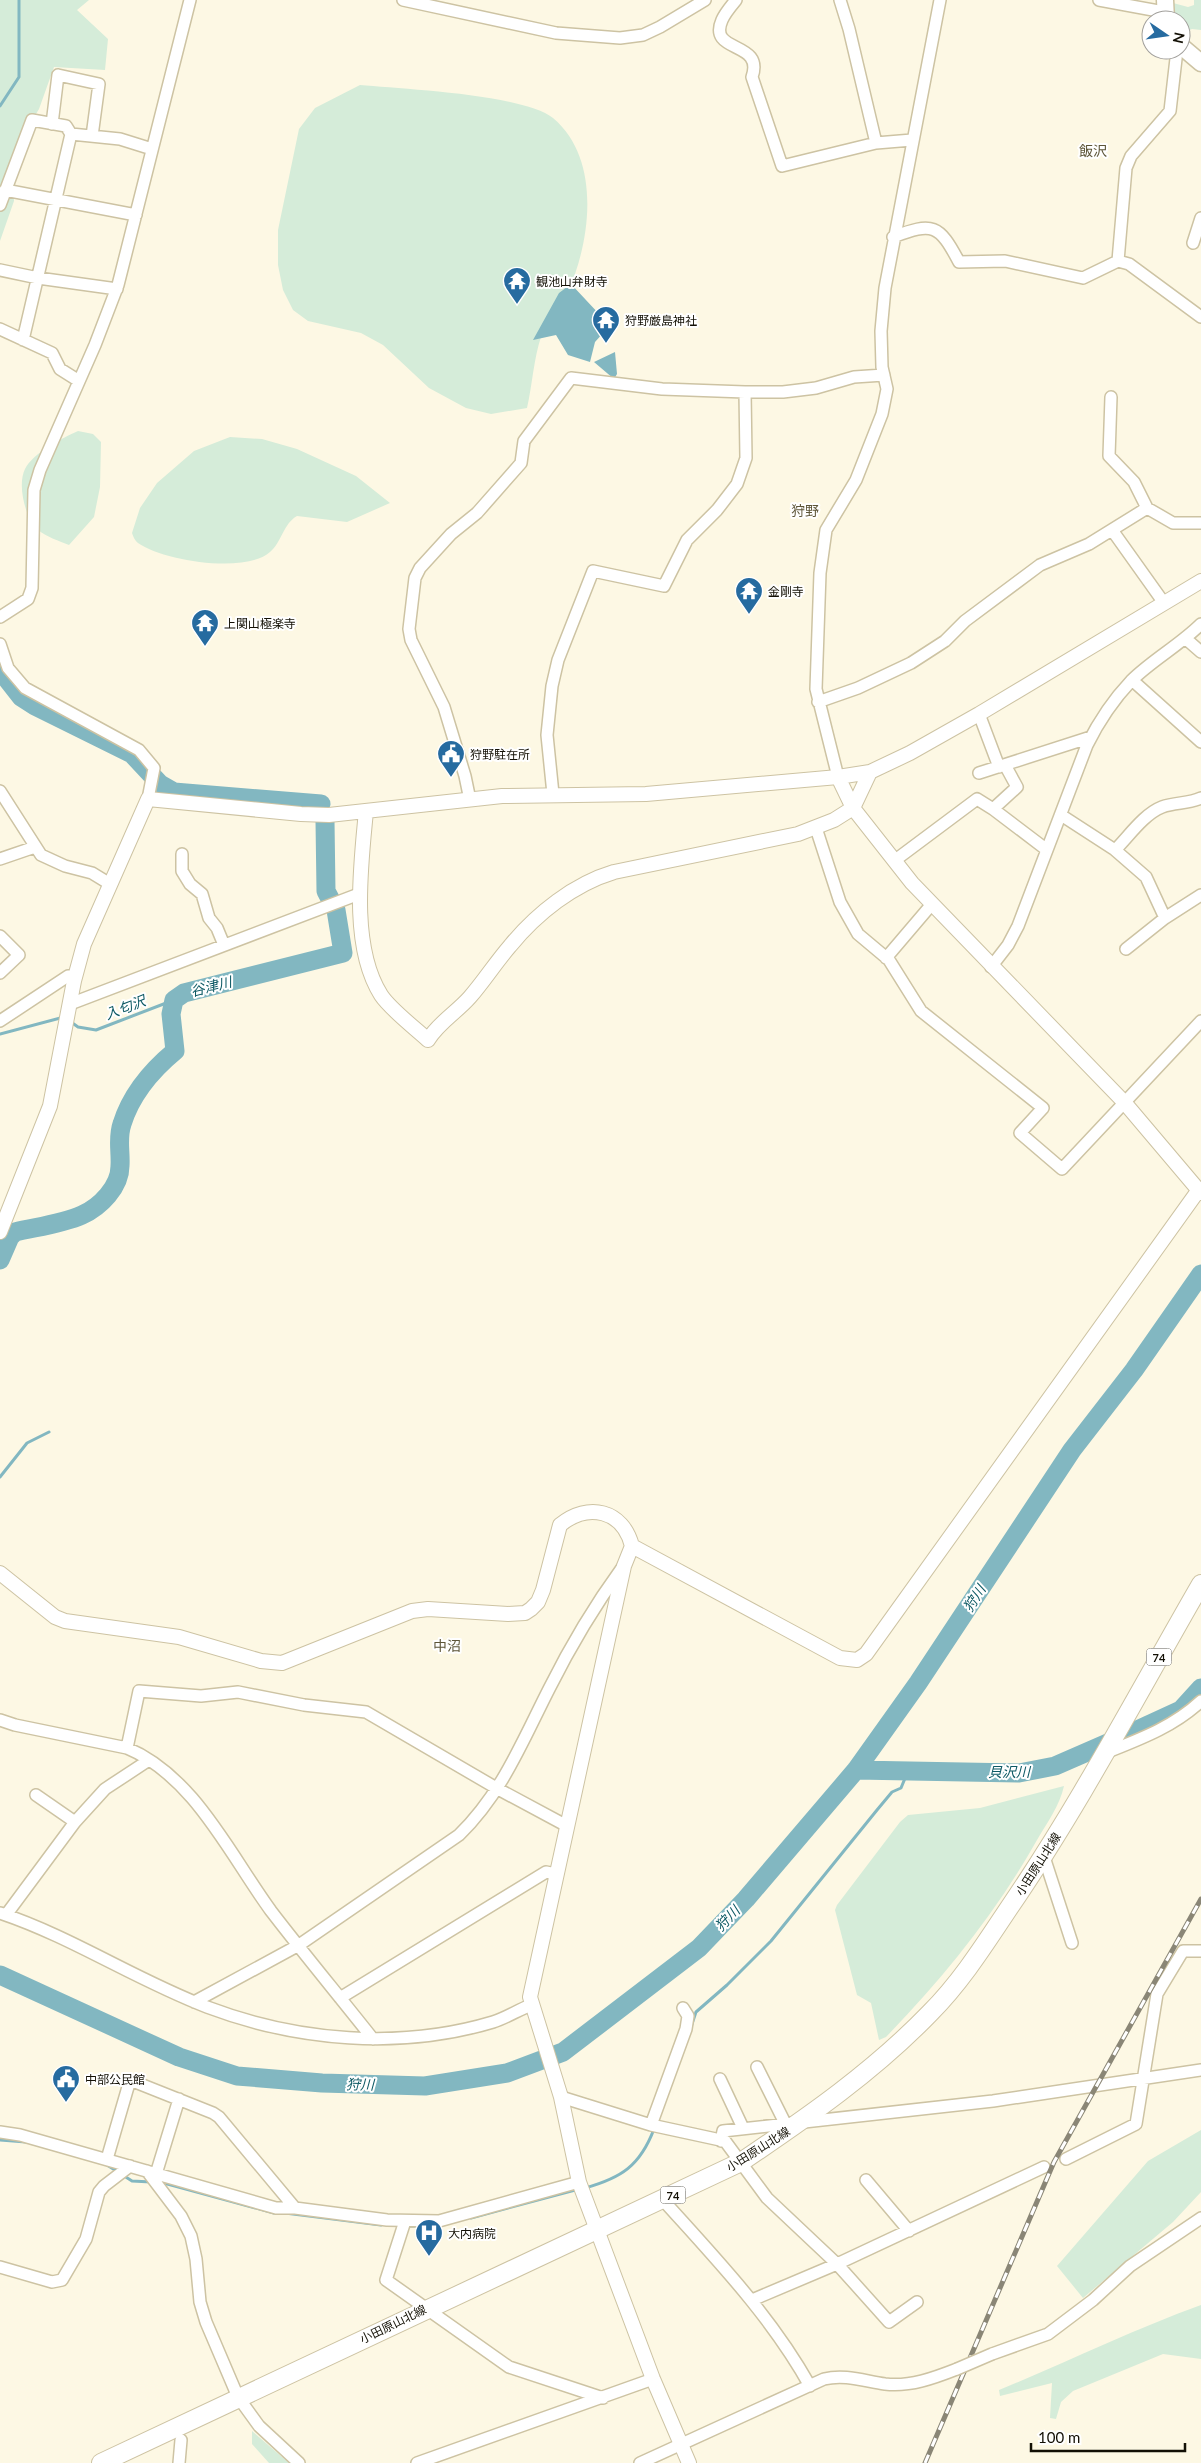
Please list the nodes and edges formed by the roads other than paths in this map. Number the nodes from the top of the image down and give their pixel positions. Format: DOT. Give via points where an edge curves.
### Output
graph roads {
  1 [pos="190,0"];
  2 [pos="403,0"];
  3 [pos="706,0"];
  4 [pos="736,0"];
  5 [pos="840,0"];
  6 [pos="940,0"];
  7 [pos="1099,0"];
  8 [pos="436,4"];
  9 [pos="1159,10"];
  10 [pos="1191,54"];
  11 [pos="1176,60"];
  12 [pos="1201,63"];
  13 [pos="52,124"];
  14 [pos="70,134"];
  15 [pos="92,136"];
  16 [pos="912,140"];
  17 [pos="876,143"];
  18 [pos="152,149"];
  19 [pos="5,190"];
  20 [pos="55,201"];
  21 [pos="0,205"];
  22 [pos="136,215"];
  23 [pos="1201,219"];
  24 [pos="893,237"];
  25 [pos="1193,243"];
  26 [pos="1118,261"];
  27 [pos="0,270"];
  28 [pos="38,278"];
  29 [pos="117,289"];
  30 [pos="1201,316"];
  31 [pos="0,329"];
  32 [pos="24,340"];
  33 [pos="884,375"];
  34 [pos="79,381"];
  35 [pos="745,392"];
  36 [pos="1111,397"];
  37 [pos="1147,508"];
  38 [pos="1201,523"];
  39 [pos="1112,530"];
  40 [pos="1201,582"];
  41 [pos="1164,603"];
  42 [pos="0,617"];
  43 [pos="1201,624"];
  44 [pos="1185,638"];
  45 [pos="0,644"];
  46 [pos="1201,652"];
  47 [pos="1132,680"];
  48 [pos="818,702"];
  49 [pos="979,714"];
  50 [pos="1092,737"];
  51 [pos="1201,742"];
  52 [pos="1002,766"];
  53 [pos="870,772"];
  54 [pos="979,773"];
  55 [pos="838,777"];
  56 [pos="0,791"];
  57 [pos="553,794"];
  58 [pos="1201,798"];
  59 [pos="148,799"];
  60 [pos="470,800"];
  61 [pos="853,808"];
  62 [pos="993,809"];
  63 [pos="366,811"];
  64 [pos="1061,815"];
  65 [pos="816,828"];
  66 [pos="35,847"];
  67 [pos="1048,850"];
  68 [pos="1115,850"];
  69 [pos="182,854"];
  70 [pos="0,859"];
  71 [pos="894,861"];
  72 [pos="110,884"];
  73 [pos="359,894"];
  74 [pos="1201,895"];
  75 [pos="932,904"];
  76 [pos="1165,918"];
  77 [pos="0,936"];
  78 [pos="224,945"];
  79 [pos="1126,949"];
  80 [pos="886,958"];
  81 [pos="991,967"];
  82 [pos="0,973"];
  83 [pos="75,977"];
  84 [pos="70,1004"];
  85 [pos="0,1021"];
  86 [pos="1201,1021"];
  87 [pos="1124,1102"];
  88 [pos="1200,1192"];
  89 [pos="2,1224"];
  90 [pos="632,1546"];
  91 [pos="624,1566"];
  92 [pos="0,1573"];
  93 [pos="1201,1584"];
  94 [pos="1201,1701"];
  95 [pos="0,1720"];
  96 [pos="127,1748"];
  97 [pos="1106,1753"];
  98 [pos="149,1760"];
  99 [pos="498,1789"];
  100 [pos="36,1795"];
  101 [pos="75,1822"];
  102 [pos="567,1826"];
  103 [pos="1044,1857"];
  104 [pos="556,1874"];
  105 [pos="3,1914"];
  106 [pos="1072,1943"];
  107 [pos="299,1945"];
  108 [pos="1201,1951"];
  109 [pos="340,1998"];
  110 [pos="194,2002"];
  111 [pos="531,2005"];
  112 [pos="683,2008"];
  113 [pos="373,2039"];
  114 [pos="756,2067"];
  115 [pos="1201,2070"];
  116 [pos="1145,2078"];
  117 [pos="720,2079"];
  118 [pos="561,2097"];
  119 [pos="180,2100"];
  120 [pos="803,2121"];
  121 [pos="785,2123"];
  122 [pos="651,2125"];
  123 [pos="743,2128"];
  124 [pos="0,2132"];
  125 [pos="721,2141"];
  126 [pos="1066,2159"];
  127 [pos="107,2160"];
  128 [pos="741,2162"];
  129 [pos="130,2166"];
  130 [pos="1044,2167"];
  131 [pos="151,2172"];
  132 [pos="866,2180"];
  133 [pos="579,2182"];
  134 [pos="663,2200"];
  135 [pos="295,2208"];
  136 [pos="1201,2218"];
  137 [pos="406,2221"];
  138 [pos="596,2229"];
  139 [pos="909,2231"];
  140 [pos="837,2264"];
  141 [pos="0,2267"];
  142 [pos="752,2300"];
  143 [pos="917,2302"];
  144 [pos="426,2309"];
  145 [pos="653,2380"];
  146 [pos="810,2386"];
  147 [pos="238,2397"];
  148 [pos="603,2398"];
  149 [pos="181,2440"];
  150 [pos="681,2445"];
  151 [pos="101,2463"];
  152 [pos="178,2463"];
  153 [pos="299,2463"];
  154 [pos="417,2463"];
  155 [pos="640,2463"];
  156 [pos="689,2463"];
  1 -- 18 [label="street"];
  2 -- 8 [label="street"];
  3 -- 8 [label="street" via="643,35 620,38 556,33"];
  4 -- 17 [label="street" via="722,20 722,37 726,44 752,56 755,62 752,78 782,166"];
  5 -- 17 [label="street"];
  6 -- 16 [label="street"];
  7 -- 9 [label="street"];
  10 -- 12 [label="main road"];
  11 -- 26 [label="street" via="1170,111 1131,156 1126,168"];
  13 -- 14 [label="street" via="66,126"];
  13 -- 15 [label="street" via="58,75 99,84"];
  13 -- 19 [label="street" via="32,120"];
  14 -- 15 [label="street"];
  14 -- 20 [label="street"];
  15 -- 18 [label="street" via="120,139"];
  16 -- 17 [label="street"];
  16 -- 24 [label="street"];
  18 -- 22 [label="street"];
  19 -- 20 [label="street"];
  19 -- 21 [label="street"];
  20 -- 22 [label="street"];
  20 -- 28 [label="street"];
  22 -- 29 [label="street"];
  23 -- 25 [label="street"];
  24 -- 26 [label="street" via="919,227 928,228 940,232 959,262 1005,261 1083,278"];
  24 -- 33 [label="street" via="881,331"];
  26 -- 30 [label="street" via="1130,264"];
  27 -- 28 [label="street"];
  28 -- 29 [label="street"];
  28 -- 32 [label="street"];
  29 -- 34 [label="street"];
  31 -- 32 [label="street"];
  32 -- 34 [label="street" via="52,353 60,369"];
  33 -- 35 [label="street" via="854,378 816,388"];
  33 -- 48 [label="street" via="887,389 872,442 842,506 826,530 820,573"];
  34 -- 42 [label="street" via="34,490 32,588 28,599"];
  35 -- 57 [label="street" via="746,458 737,484 687,540 664,586 593,571 558,660 552,686 548,735"];
  35 -- 60 [label="street" via="662,389 571,378 524,441 521,463 477,513 420,568 415,578 409,629 411,640 444,707"];
  36 -- 37 [label="street" via="1109,456 1134,482"];
  37 -- 38 [label="street" via="1173,523"];
  37 -- 39 [label="street"];
  39 -- 41 [label="street"];
  39 -- 48 [label="street" via="1089,544 1040,565 945,641 910,663 858,688"];
  40 -- 41 [label="street"];
  41 -- 49 [label="street"];
  43 -- 44 [label="street"];
  44 -- 46 [label="street"];
  44 -- 47 [label="street"];
  45 -- 59 [label="street" via="8,668 25,688 139,750 154,768"];
  47 -- 50 [label="street" via="1112,704"];
  47 -- 51 [label="street"];
  48 -- 55 [label="street"];
  49 -- 52 [label="street"];
  49 -- 53 [label="street"];
  50 -- 52 [label="street"];
  50 -- 64 [label="street"];
  52 -- 54 [label="street"];
  52 -- 62 [label="street" via="1017,787"];
  53 -- 55 [label="street"];
  53 -- 61 [label="street"];
  55 -- 57 [label="street" via="646,794"];
  55 -- 61 [label="street"];
  56 -- 66 [label="street"];
  57 -- 60 [label="street"];
  58 -- 68 [label="street" via="1153,810"];
  59 -- 63 [label="street" via="301,814"];
  59 -- 72 [label="street"];
  60 -- 63 [label="street"];
  61 -- 65 [label="street"];
  61 -- 71 [label="street"];
  62 -- 67 [label="street"];
  62 -- 71 [label="street" via="977,799"];
  63 -- 73 [label="street"];
  64 -- 67 [label="street"];
  64 -- 68 [label="street"];
  65 -- 73 [label="street" via="614,872 581,886 560,899 511,944 470,997 428,1040 382,996 367,961"];
  65 -- 80 [label="street" via="840,902 858,934"];
  66 -- 70 [label="street"];
  66 -- 72 [label="street" via="41,855 65,866 92,872"];
  67 -- 81 [label="street" via="1018,926"];
  68 -- 76 [label="street" via="1146,877"];
  69 -- 78 [label="street" via="182,871 202,894 209,918"];
  71 -- 75 [label="street"];
  72 -- 83 [label="street" via="84,944"];
  73 -- 78 [label="street"];
  74 -- 76 [label="street"];
  75 -- 80 [label="street"];
  75 -- 81 [label="street"];
  76 -- 79 [label="street"];
  77 -- 82 [label="street" via="19,955"];
  78 -- 84 [label="street"];
  80 -- 87 [label="street" via="921,1011 1043,1108 1020,1132 1062,1169"];
  81 -- 87 [label="street"];
  83 -- 84 [label="street"];
  83 -- 85 [label="street" via="68,976"];
  84 -- 89 [label="street" via="50,1106"];
  86 -- 87 [label="street"];
  87 -- 88 [label="street"];
  88 -- 90 [label="street" via="862,1657 852,1660 840,1658"];
  90 -- 91 [label="street"];
  90 -- 92 [label="street" via="628,1532 615,1517 587,1513 569,1518 560,1525 538,1602 525,1612 412,1610 273,1664 179,1637 64,1622"];
  91 -- 99 [label="street" via="607,1589 550,1687"];
  91 -- 102 [label="street"];
  93 -- 97 [label="main road, 小田原山北線 / 74"];
  94 -- 97 [label="street" via="1169,1725"];
  95 -- 96 [label="street"];
  96 -- 98 [label="street"];
  96 -- 99 [label="street" via="139,1691 201,1696 238,1692 304,1705 366,1712"];
  97 -- 103 [label="main road, 小田原山北線 / 74"];
  98 -- 101 [label="street" via="105,1788"];
  98 -- 107 [label="street" via="188,1795"];
  99 -- 102 [label="street"];
  99 -- 107 [label="street" via="460,1835"];
  100 -- 101 [label="street"];
  101 -- 105 [label="street"];
  102 -- 104 [label="street"];
  103 -- 106 [label="street"];
  103 -- 120 [label="main road, 小田原山北線 / 74" via="964,1975 931,2012 890,2053"];
  104 -- 109 [label="street" via="546,1872"];
  104 -- 111 [label="street"];
  105 -- 110 [label="street" via="55,1934"];
  107 -- 109 [label="street"];
  107 -- 110 [label="street"];
  108 -- 116 [label="street" via="1183,1951 1157,1994"];
  109 -- 113 [label="street"];
  110 -- 113 [label="street" via="279,2028 333,2038"];
  111 -- 113 [label="street" via="494,2022"];
  111 -- 118 [label="street"];
  112 -- 122 [label="street" via="688,2016 686,2029"];
  114 -- 121 [label="street"];
  115 -- 116 [label="street"];
  116 -- 120 [label="street" via="993,2101 822,2122"];
  116 -- 126 [label="street" via="1136,2124"];
  117 -- 123 [label="street"];
  118 -- 122 [label="street"];
  118 -- 133 [label="street"];
  119 -- 127 [label="street" via="130,2080"];
  119 -- 131 [label="street"];
  119 -- 135 [label="street" via="219,2117"];
  120 -- 121 [label="street"];
  120 -- 128 [label="main road, 小田原山北線 / 74"];
  121 -- 123 [label="street"];
  122 -- 125 [label="street"];
  123 -- 125 [label="street" via="723,2131"];
  124 -- 127 [label="street"];
  125 -- 128 [label="street" via="725,2141"];
  127 -- 129 [label="street"];
  128 -- 134 [label="main road, 小田原山北線 / 74"];
  128 -- 140 [label="street" via="767,2198"];
  129 -- 131 [label="street"];
  129 -- 141 [label="street" via="99,2192 86,2239 62,2280 52,2282"];
  130 -- 139 [label="street"];
  131 -- 135 [label="street" via="276,2208"];
  131 -- 147 [label="street" via="191,2236 200,2302"];
  132 -- 139 [label="street"];
  133 -- 137 [label="street" via="439,2221"];
  133 -- 138 [label="street"];
  134 -- 138 [label="main road, 小田原山北線 / 74"];
  134 -- 142 [label="street"];
  135 -- 137 [label="street"];
  136 -- 146 [label="street, bridge" via="1130,2266 1093,2300 1048,2334 910,2384 834,2376"];
  137 -- 144 [label="street" via="386,2280"];
  138 -- 144 [label="main road, 小田原山北線 / 74"];
  138 -- 145 [label="street"];
  139 -- 140 [label="street"];
  140 -- 142 [label="street"];
  140 -- 143 [label="street" via="889,2322"];
  142 -- 146 [label="street" via="791,2352"];
  144 -- 147 [label="main road, 小田原山北線 / 74"];
  144 -- 148 [label="street" via="509,2367"];
  145 -- 148 [label="street"];
  145 -- 150 [label="street"];
  146 -- 150 [label="street"];
  147 -- 151 [label="main road, 小田原山北線 / 74"];
  147 -- 153 [label="street" via="259,2426"];
  148 -- 154 [label="street"];
  149 -- 152 [label="street"];
  150 -- 155 [label="street"];
  150 -- 156 [label="street"];
}
